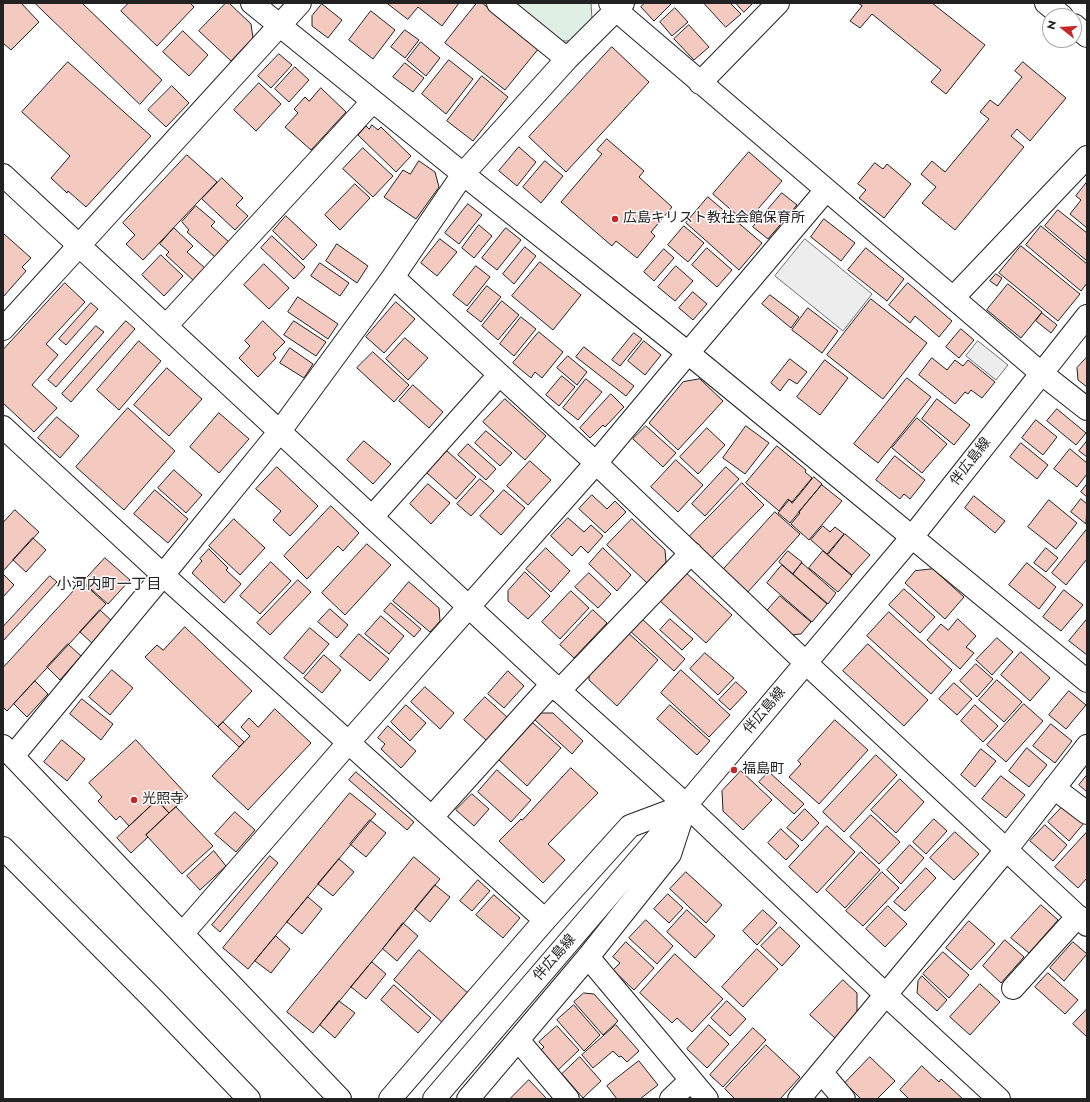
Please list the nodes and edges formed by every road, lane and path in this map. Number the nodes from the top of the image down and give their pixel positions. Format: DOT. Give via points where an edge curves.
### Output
graph roads {
  1 [pos="252,3"];
  2 [pos="300,3"];
  3 [pos="498,3"];
  4 [pos="778,3"];
  5 [pos="616,5"];
  6 [pos="279,25"];
  7 [pos="567,59"];
  8 [pos="700,83"];
  9 [pos="373,101"];
  10 [pos="1087,157"];
  11 [pos="463,174"];
  12 [pos="3,175"];
  13 [pos="826,190"];
  14 [pos="78,245"];
  15 [pos="393,277"];
  16 [pos="953,298"];
  17 [pos="1087,316"];
  18 [pos="166,326"];
  19 [pos="3,329"];
  20 [pos="688,353"];
  21 [pos="1041,373"];
  22 [pos="499,375"];
  23 [pos="1087,409"];
  24 [pos="3,427"];
  25 [pos="280,431"];
  26 [pos="596,463"];
  27 [pos="372,517"];
  28 [pos="912,537"];
  29 [pos="690,553"];
  30 [pos="163,575"];
  31 [pos="469,607"];
  32 [pos="806,663"];
  33 [pos="1087,681"];
  34 [pos="555,687"];
  35 [pos="349,742"];
  36 [pos="1087,746"];
  37 [pos="8,751"];
  38 [pos="1054,788"];
  39 [pos="686,806"];
  40 [pos="1087,813"];
  41 [pos="432,817"];
  42 [pos="3,848"];
  43 [pos="1006,850"];
  44 [pos="545,920"];
  45 [pos="1082,920"];
  46 [pos="183,933"];
  47 [pos="588,957"];
  48 [pos="1013,988"];
  49 [pos="886,995"];
  50 [pos="518,1040"];
  51 [pos="822,1073"];
  52 [pos="691,1080"];
  53 [pos="248,1099"];
  54 [pos="340,1099"];
  55 [pos="390,1099"];
  56 [pos="434,1099"];
  57 [pos="468,1099"];
  58 [pos="568,1099"];
  59 [pos="671,1099"];
  60 [pos="707,1099"];
  61 [pos="799,1099"];
  62 [pos="844,1099"];
  63 [pos="999,1099"];
  1 -- 6 [label="street"];
  2 -- 6 [label="street"];
  3 -- 7 [label="street"];
  4 -- 8 [label="street"];
  5 -- 7 [label="street"];
  5 -- 8 [label="street"];
  6 -- 9 [label="street"];
  6 -- 14 [label="street"];
  7 -- 11 [label="street"];
  8 -- 13 [label="street"];
  9 -- 11 [label="street"];
  9 -- 18 [label="street"];
  10 -- 16 [label="street"];
  11 -- 15 [label="street"];
  11 -- 20 [label="street"];
  12 -- 14 [label="street"];
  13 -- 16 [label="street"];
  13 -- 20 [label="street"];
  14 -- 18 [label="street"];
  14 -- 19 [label="street"];
  15 -- 22 [label="street"];
  15 -- 25 [label="street"];
  16 -- 21 [label="street"];
  17 -- 21 [label="street, 伴広島線"];
  18 -- 25 [label="street"];
  20 -- 26 [label="street"];
  20 -- 28 [label="street"];
  21 -- 23 [label="street"];
  21 -- 28 [label="street, 伴広島線"];
  22 -- 26 [label="street"];
  22 -- 27 [label="street"];
  24 -- 30 [label="street"];
  25 -- 27 [label="street"];
  25 -- 30 [label="street"];
  26 -- 29 [label="street"];
  26 -- 31 [label="street"];
  27 -- 31 [label="street"];
  28 -- 32 [label="street, 伴広島線"];
  28 -- 33 [label="street"];
  29 -- 32 [label="street"];
  29 -- 34 [label="street"];
  30 -- 35 [label="street"];
  30 -- 37 [label="street"];
  31 -- 34 [label="street"];
  31 -- 35 [label="street"];
  32 -- 39 [label="street, 伴広島線"];
  32 -- 43 [label="street"];
  34 -- 39 [label="street"];
  34 -- 41 [label="street"];
  35 -- 41 [label="street"];
  35 -- 46 [label="street"];
  36 -- 38 [label="street"];
  37 -- 46 [label="street"];
  38 -- 40 [label="street"];
  38 -- 43 [label="street"];
  39 -- 44 [label="street" via="630,826"];
  39 -- 47 [label="street" via="670,854"];
  39 -- 49 [label="street"];
  39 -- 56 [label="street, 伴広島線"];
  41 -- 44 [label="street"];
  42 -- 53 [label="street"];
  43 -- 45 [label="street"];
  43 -- 49 [label="street"];
  44 -- 55 [label="street"];
  45 -- 48 [label="street"];
  46 -- 54 [label="street"];
  47 -- 50 [label="street"];
  47 -- 52 [label="street"];
  49 -- 51 [label="street"];
  49 -- 63 [label="street"];
  50 -- 57 [label="street"];
  50 -- 58 [label="street"];
  51 -- 61 [label="street"];
  51 -- 62 [label="street"];
  52 -- 59 [label="street"];
  52 -- 60 [label="street"];
}
